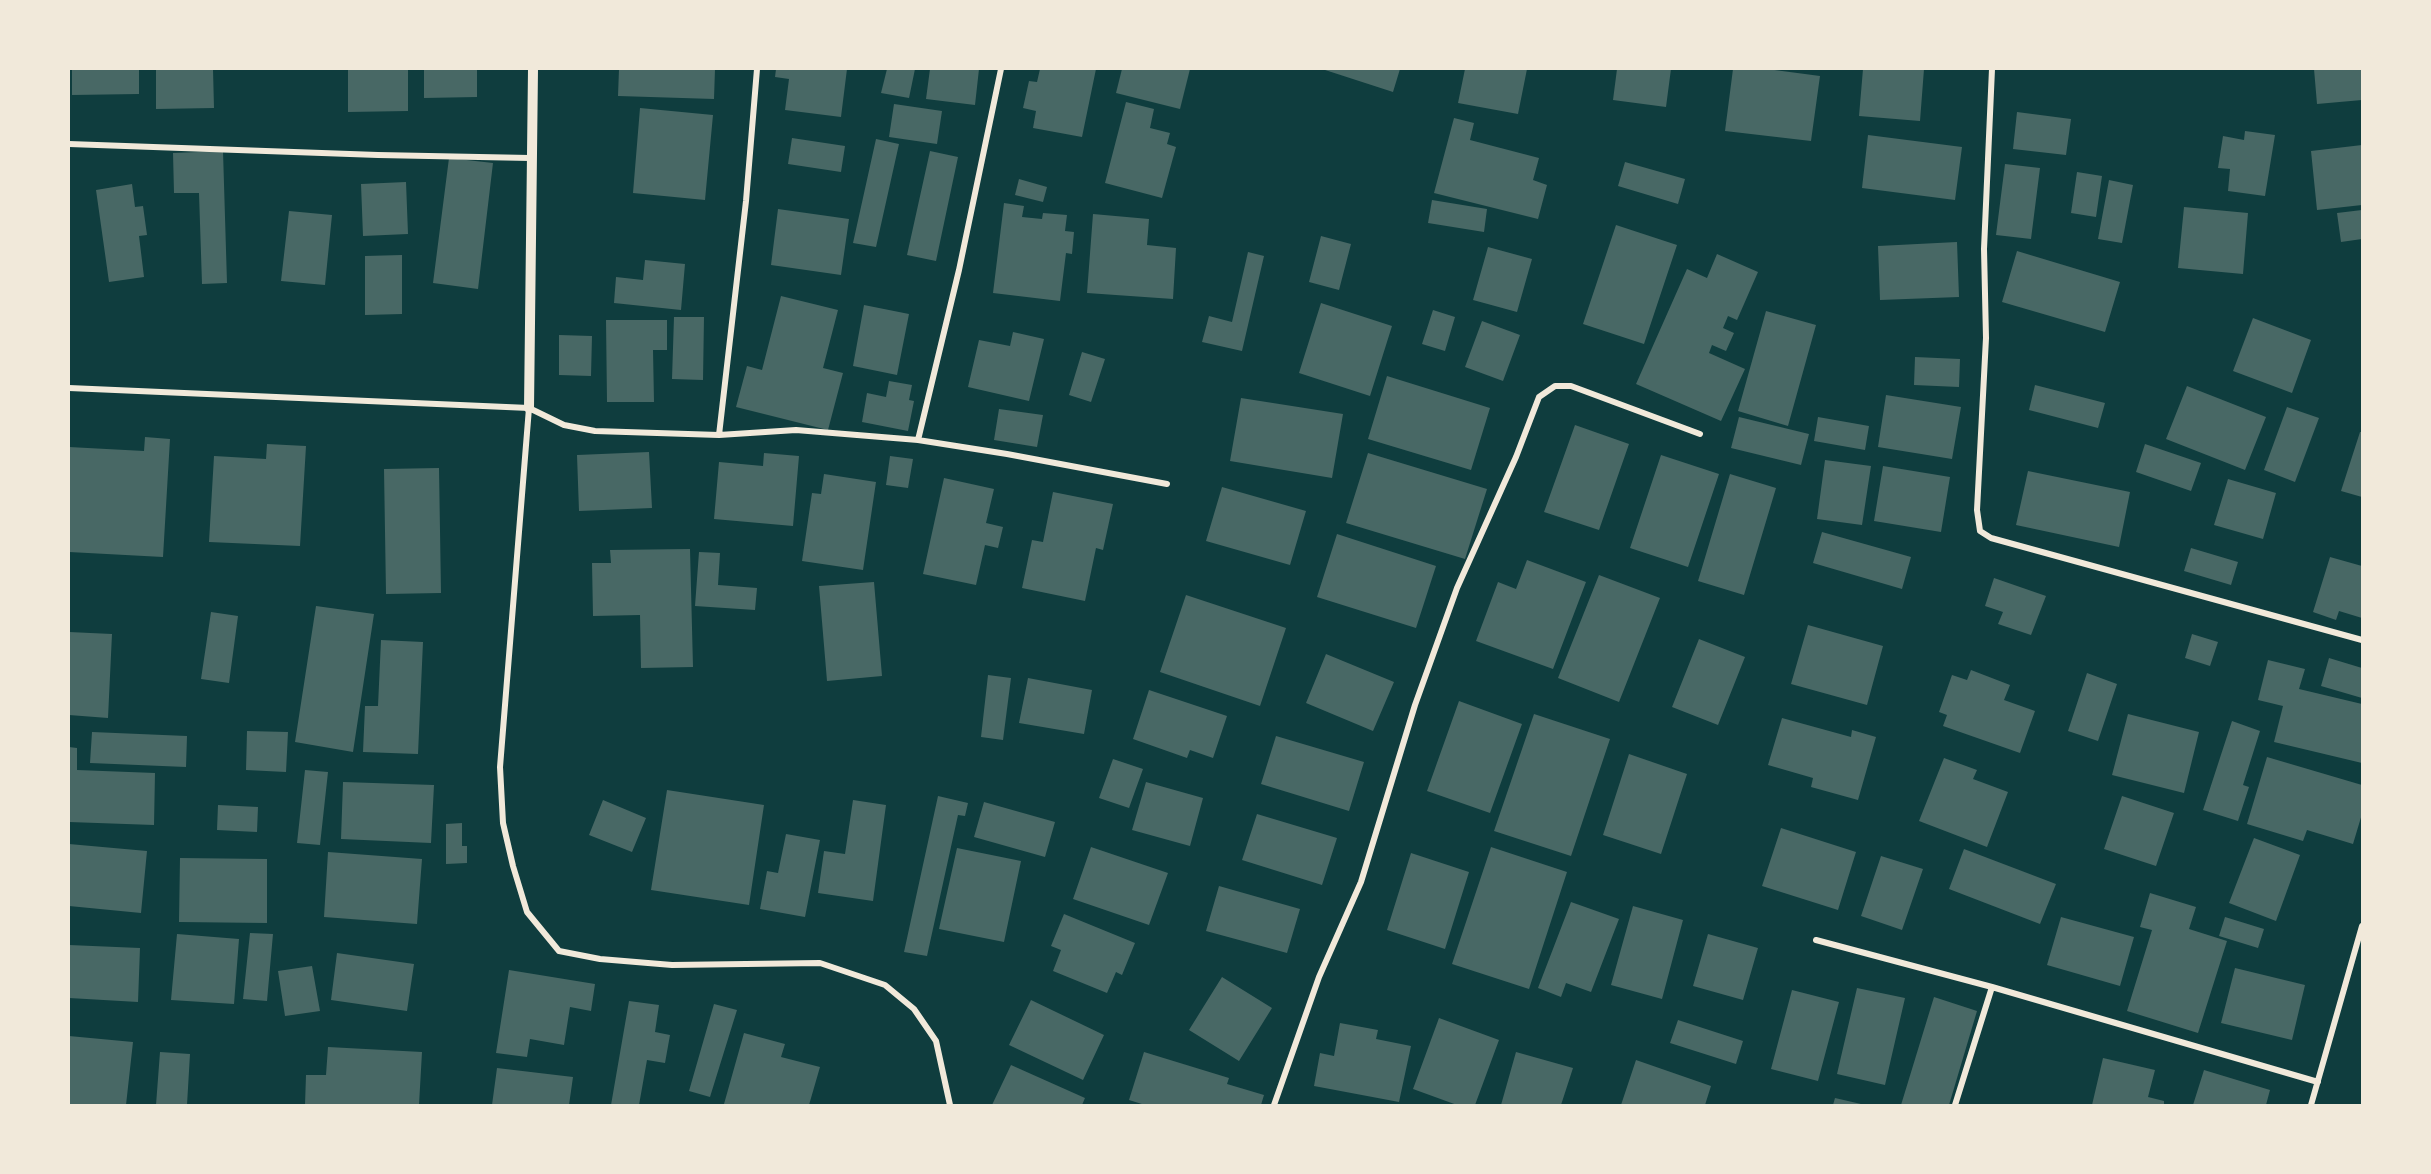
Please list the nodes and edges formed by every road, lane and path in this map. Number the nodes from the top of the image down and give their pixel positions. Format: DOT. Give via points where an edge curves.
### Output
graph roads {
  1 [pos="533,69"];
  2 [pos="757,69"];
  3 [pos="1001,69"];
  4 [pos="1992,69"];
  5 [pos="69,144"];
  6 [pos="530,158"];
  7 [pos="69,388"];
  8 [pos="529,408"];
  9 [pos="1700,434"];
  10 [pos="719,435"];
  11 [pos="918,440"];
  12 [pos="1167,484"];
  13 [pos="2362,640"];
  14 [pos="2362,926"];
  15 [pos="1816,940"];
  16 [pos="1992,987"];
  17 [pos="2318,1082"];
  18 [pos="950,1105"];
  19 [pos="1274,1105"];
  20 [pos="1955,1105"];
  21 [pos="2312,1105"];
  1 -- 6 [label="street"];
  2 -- 10 [label="street"];
  3 -- 11 [label="street" via="957,281"];
  4 -- 13 [label="street" via="1984,249 1986,338 1977,510 1980,531 1991,538"];
  5 -- 6 [label="street"];
  6 -- 8 [label="street"];
  7 -- 8 [label="street"];
  8 -- 10 [label="street" via="564,425 595,430"];
  8 -- 18 [label="street" via="500,767 503,823 527,912 559,951 672,965 820,963 885,985 914,1009 936,1041"];
  9 -- 19 [label="street" via="1571,386 1555,386 1539,397 1457,588 1415,705 1361,882 1319,977"];
  10 -- 11 [label="street" via="796,430"];
  11 -- 12 [label="street"];
  14 -- 17 [label="street"];
  15 -- 16 [label="street"];
  16 -- 17 [label="street"];
  16 -- 20 [label="street"];
  17 -- 21 [label="street"];
}
